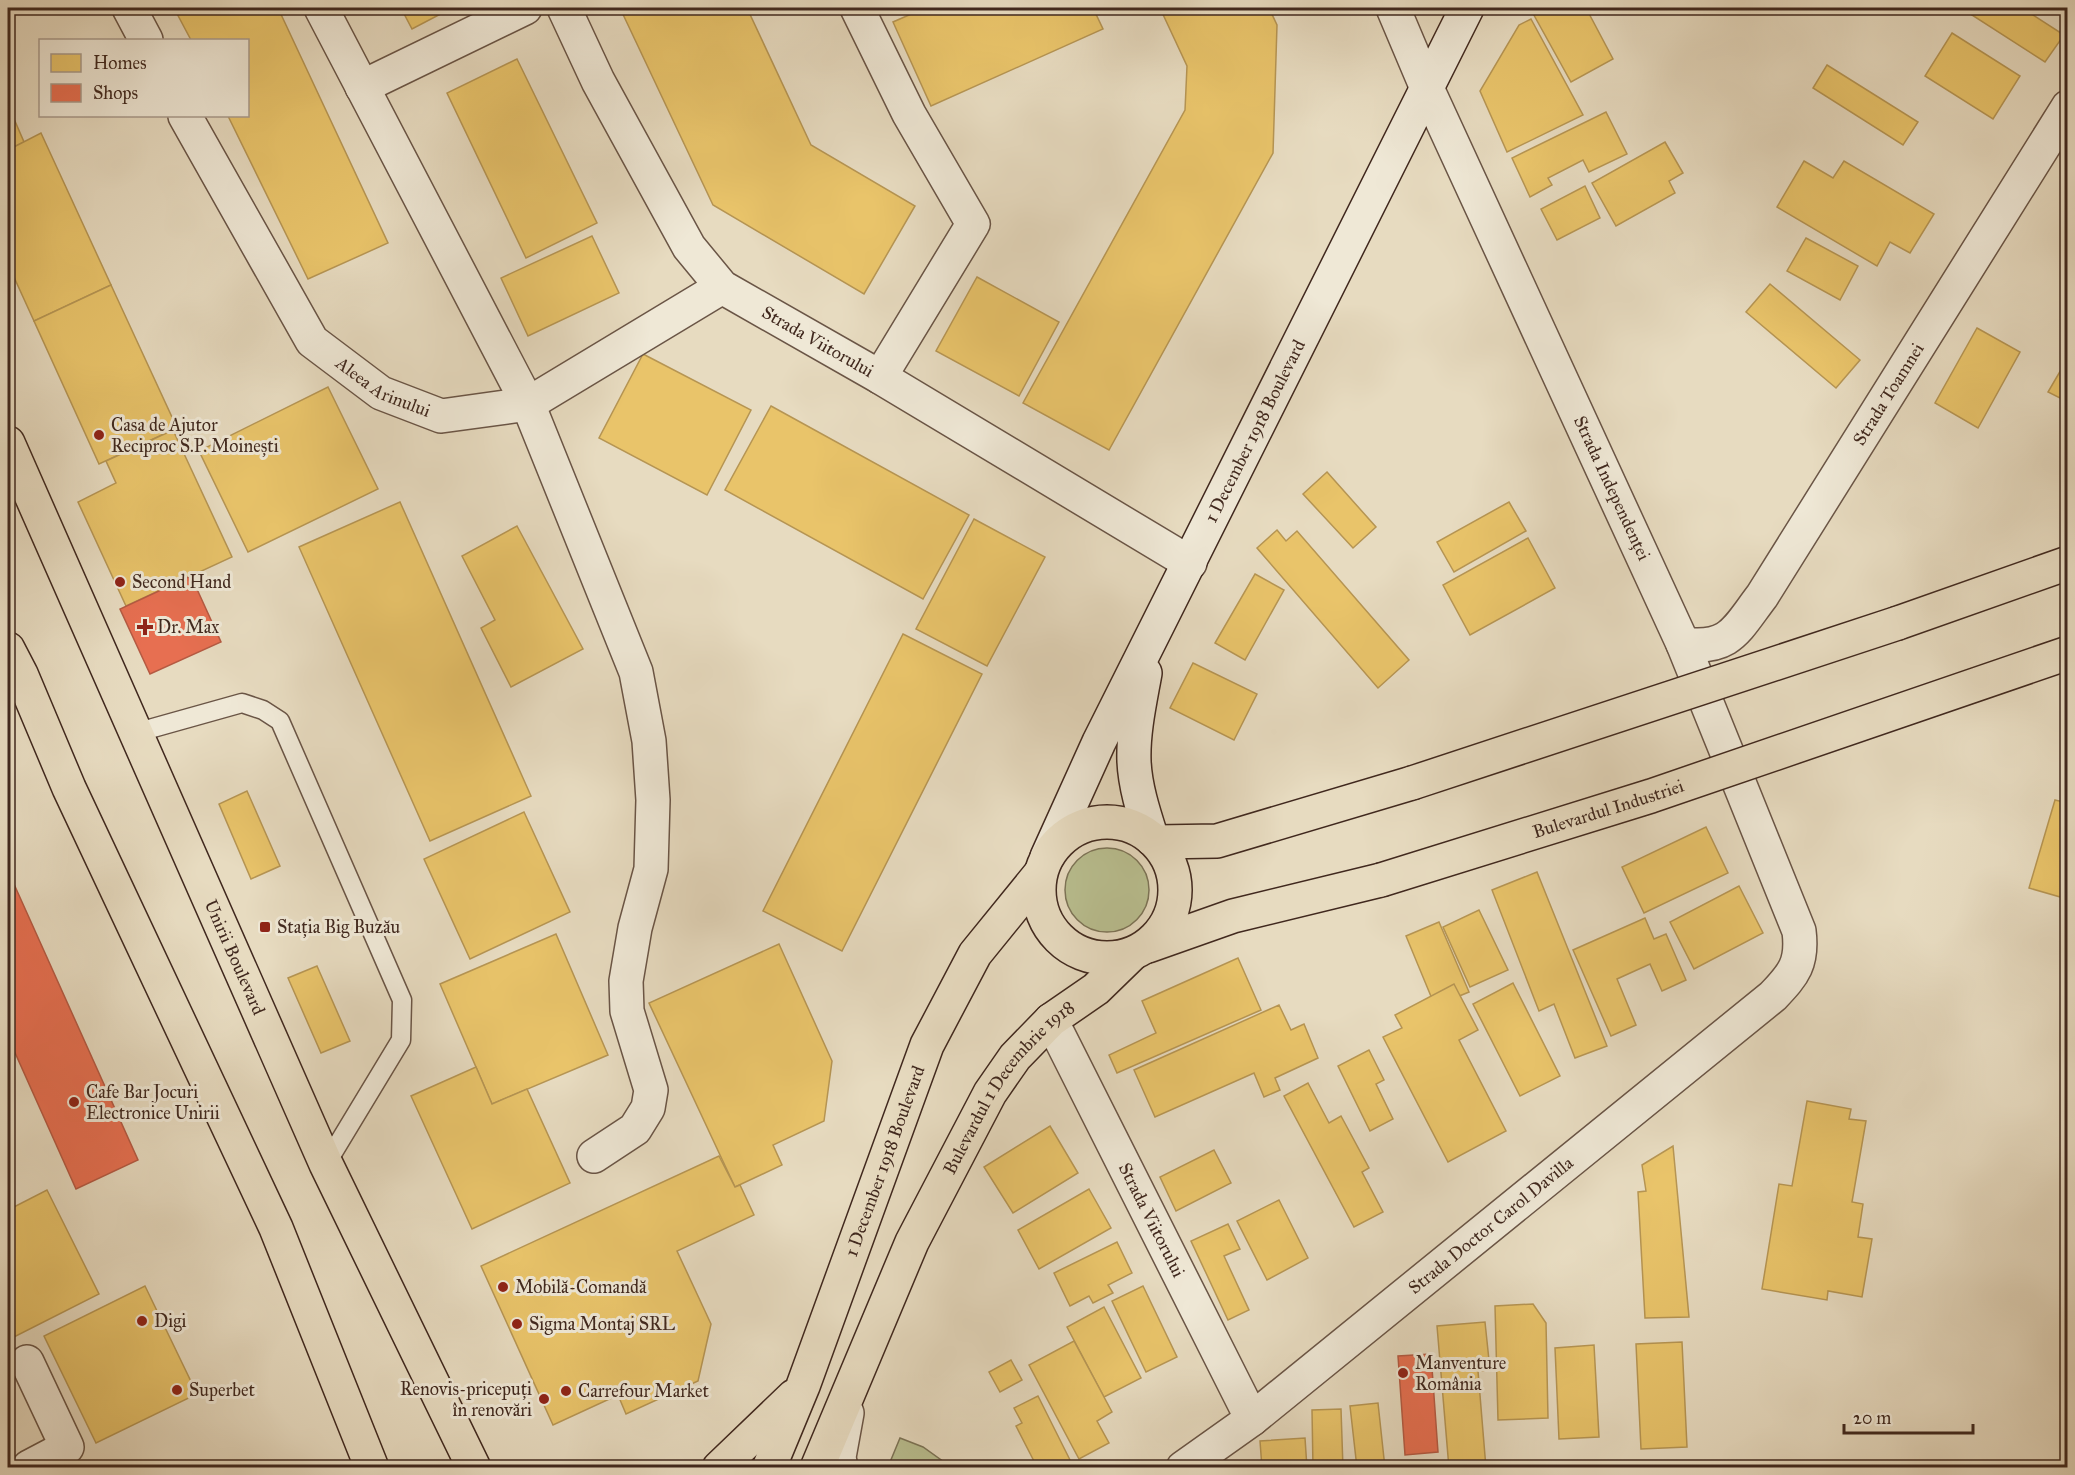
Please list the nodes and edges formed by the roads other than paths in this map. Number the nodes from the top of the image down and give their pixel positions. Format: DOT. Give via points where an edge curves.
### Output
graph roads {
  1 [pos="129,8"];
  2 [pos="321,8"];
  3 [pos="525,8"];
  4 [pos="564,8"];
  5 [pos="857,8"];
  6 [pos="1393,8"];
  7 [pos="1467,8"];
  8 [pos="145,39"];
  9 [pos="1426,86"];
  10 [pos="362,87"];
  11 [pos="2067,107"];
  12 [pos="186,117"];
  13 [pos="722,287"];
  14 [pos="880,377"];
  15 [pos="528,404"];
  16 [pos="8,443"];
  17 [pos="1190,563"];
  18 [pos="2067,563"];
  19 [pos="1150,638"];
  20 [pos="1683,644"];
  21 [pos="8,649"];
  22 [pos="2067,653"];
  23 [pos="135,733"];
  24 [pos="1155,840"];
  25 [pos="1044,866"];
  26 [pos="1138,951"];
  27 [pos="1792,976"];
  28 [pos="1051,1020"];
  29 [pos="594,1156"];
  30 [pos="326,1164"];
  31 [pos="27,1362"];
  32 [pos="852,1381"];
  33 [pos="803,1386"];
  34 [pos="1252,1419"];
  35 [pos="29,1467"];
  36 [pos="372,1467"];
  37 [pos="474,1467"];
  38 [pos="719,1467"];
  39 [pos="769,1467"];
  40 [pos="817,1467"];
  41 [pos="841,1467"];
  42 [pos="1183,1467"];
  1 -- 8 [label="street"];
  2 -- 10 [label="street"];
  3 -- 10 [label="street"];
  4 -- 13 [label="street, Strada Viitorului" via="598,81 689,247"];
  5 -- 14 [label="street" via="909,114 973,224"];
  6 -- 9 [label="street, Strada Independenței"];
  7 -- 9 [label="street, 1 December 1918 Boulevard"];
  9 -- 17 [label="street, 1 December 1918 Boulevard"];
  9 -- 20 [label="street, Strada Independenței"];
  10 -- 15 [label="street"];
  11 -- 20 [label="street, Strada Toamnei" via="1762,597 1724,642 1704,647"];
  12 -- 15 [label="street, Aleea Arinului" via="312,341 381,393 441,416"];
  13 -- 14 [label="street, Strada Viitorului"];
  13 -- 15 [label="street, Aleea Arinului"];
  14 -- 17 [label="street, Strada Viitorului"];
  15 -- 29 [label="street" via="636,672 650,741 651,869 626,981 627,1011 651,1090 648,1108 635,1129"];
  16 -- 23 [label="main road, Unirii Boulevard"];
  17 -- 19 [label="street, 1 December 1918 Boulevard"];
  18 -- 24 [label="main road, bridge" via="1723,682 1412,783 1217,841"];
  19 -- 24 [label="street" via="1136,723 1134,762 1144,813"];
  19 -- 25 [label="street, 1 December 1918 Boulevard"];
  20 -- 27 [label="street, Strada Independenței" via="1798,932 1802,953"];
  21 -- 36 [label="main road" via="69,788 276,1228"];
  22 -- 26 [label="main road, Bulevardul Industriei, bridge" via="1652,796 1381,880 1233,916"];
  23 -- 30 [label="main road, Unirii Boulevard"];
  23 -- 30 [label="lane" via="242,703 280,721 402,1000 401,1040"];
  24 -- 25 [label="main road" via="1122,823 1087,824 1058,843"];
  24 -- 26 [label="main road" via="1174,873 1173,907 1157,937"];
  25 -- 26 [label="main road" via="1039,895 1054,934 1070,948 1090,957 1110,959"];
  25 -- 33 [label="main road, 1 December 1918 Boulevard" via="975,954 927,1045"];
  26 -- 28 [label="main road, Bulevardul 1 Decembrie 1918" via="1096,989"];
  27 -- 34 [label="street, Strada Doctor Carol Davilla" via="1764,1004"];
  28 -- 32 [label="main road" via="1015,1057 990,1093 912,1242"];
  28 -- 34 [label="street, Strada Viitorului"];
  30 -- 37 [label="main road, Unirii Boulevard"];
  31 -- 35 [label="street" via="67,1447"];
  32 -- 40 [label="main road"];
  32 -- 41 [label="street" via="839,1457"];
  33 -- 38 [label="main road"];
  33 -- 39 [label="main road, 1 December 1918 Boulevard"];
  34 -- 42 [label="street, Strada Doctor Carol Davilla"];
}
